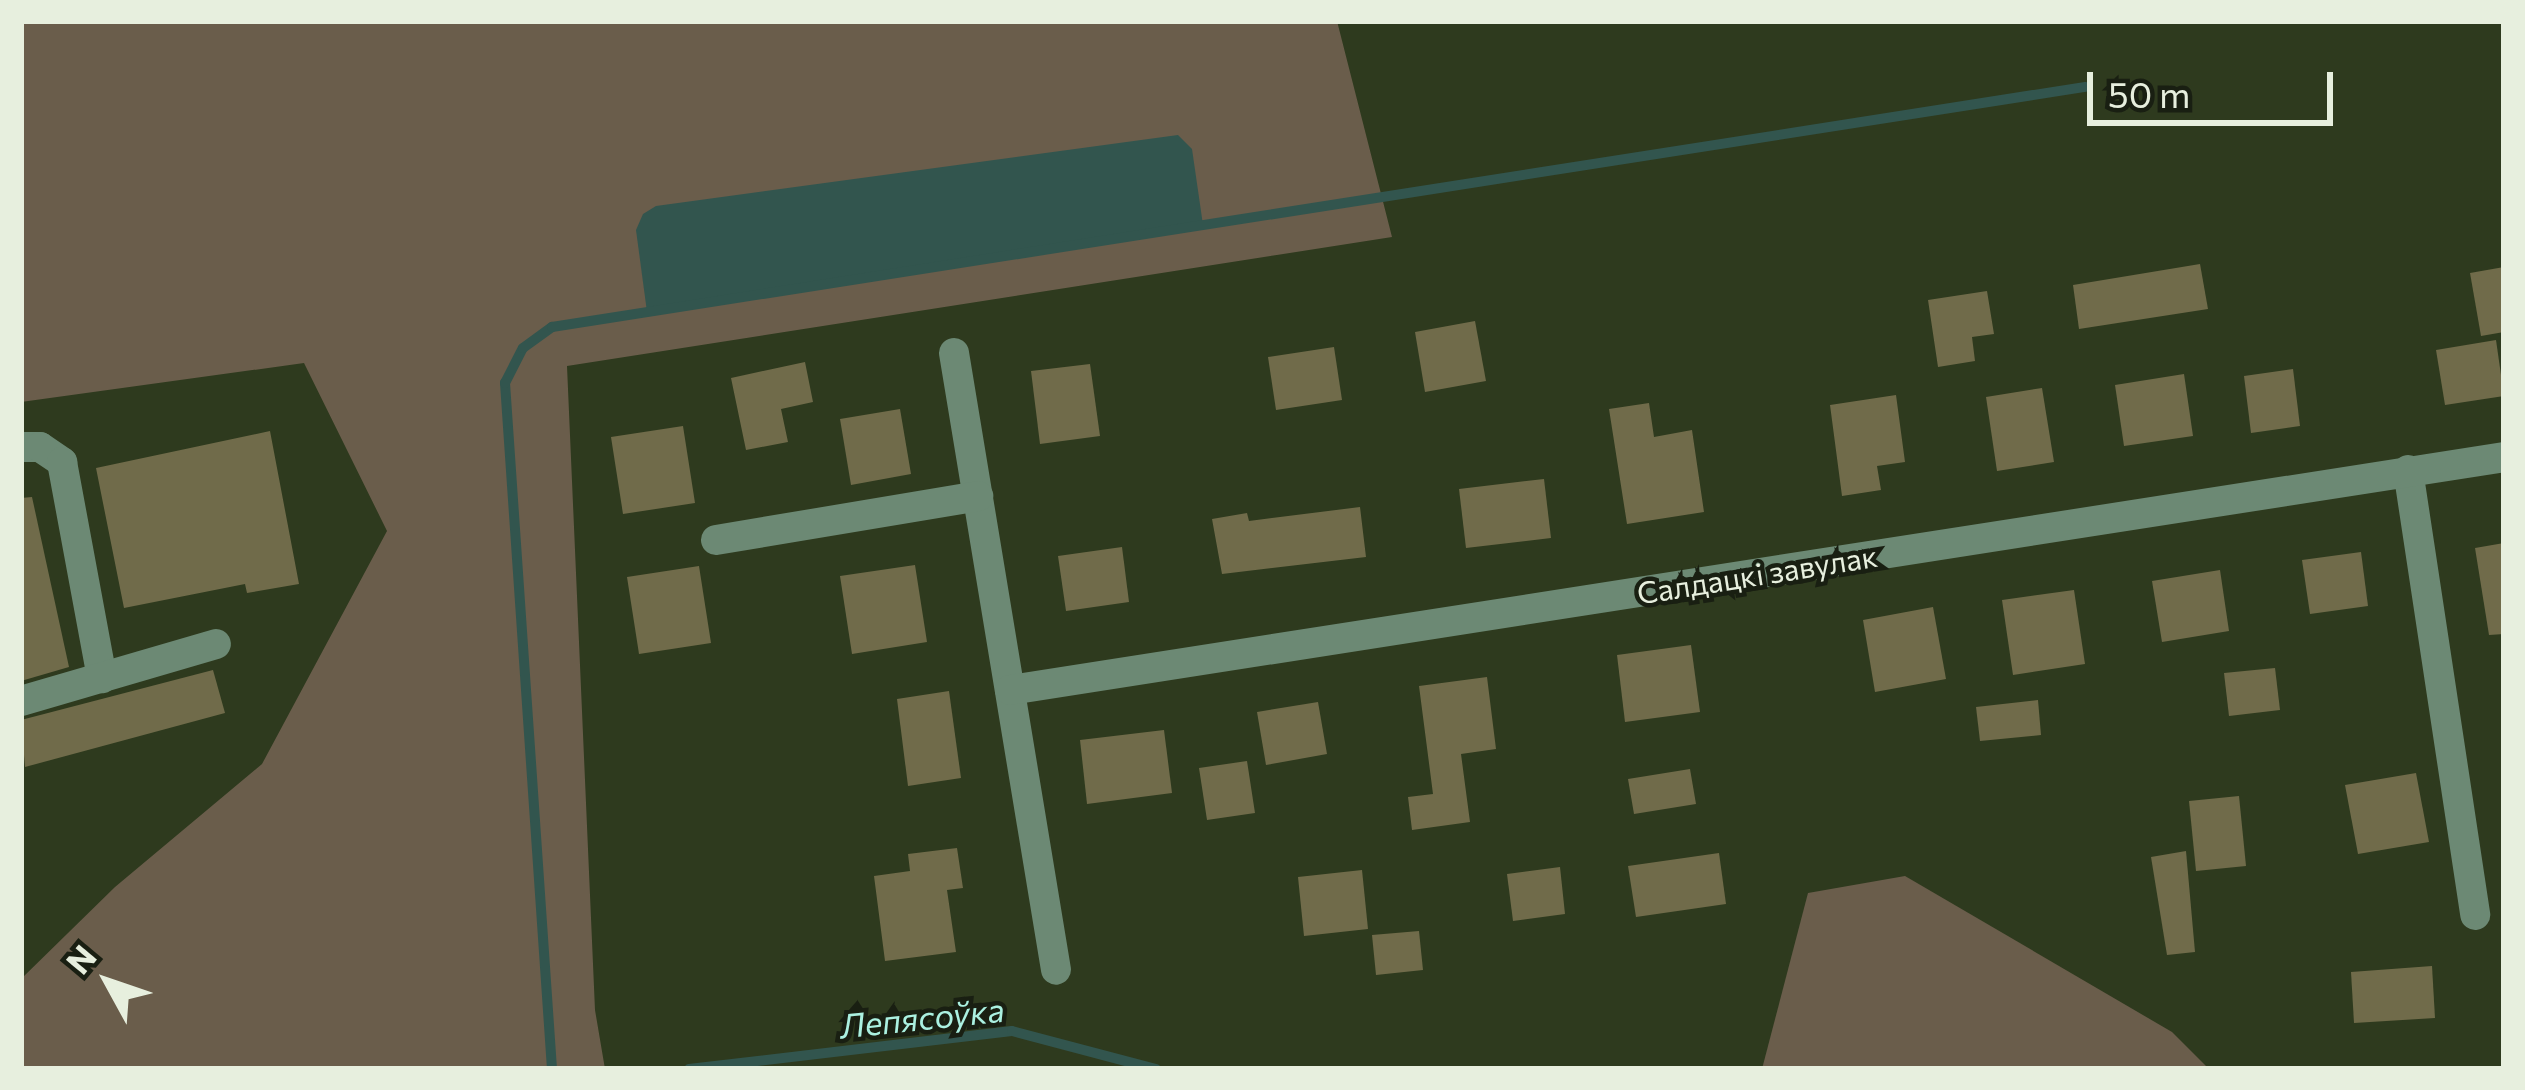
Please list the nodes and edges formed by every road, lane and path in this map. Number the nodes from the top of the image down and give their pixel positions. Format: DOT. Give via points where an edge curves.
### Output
graph roads {
  1 [pos="953,353"];
  2 [pos="21,447"];
  3 [pos="2504,457"];
  4 [pos="2408,470"];
  5 [pos="978,496"];
  6 [pos="716,540"];
  7 [pos="216,644"];
  8 [pos="102,678"];
  9 [pos="1010,690"];
  10 [pos="21,701"];
  11 [pos="2475,915"];
  12 [pos="1056,970"];
  1 -- 5 [label="street"];
  2 -- 8 [label="street" via="40,447 62,461"];
  3 -- 4 [label="street, Салдацкі завулак"];
  4 -- 9 [label="street, Салдацкі завулак"];
  4 -- 11 [label="street"];
  5 -- 6 [label="street"];
  5 -- 9 [label="street"];
  7 -- 8 [label="street"];
  8 -- 10 [label="street"];
  9 -- 12 [label="street"];
}
